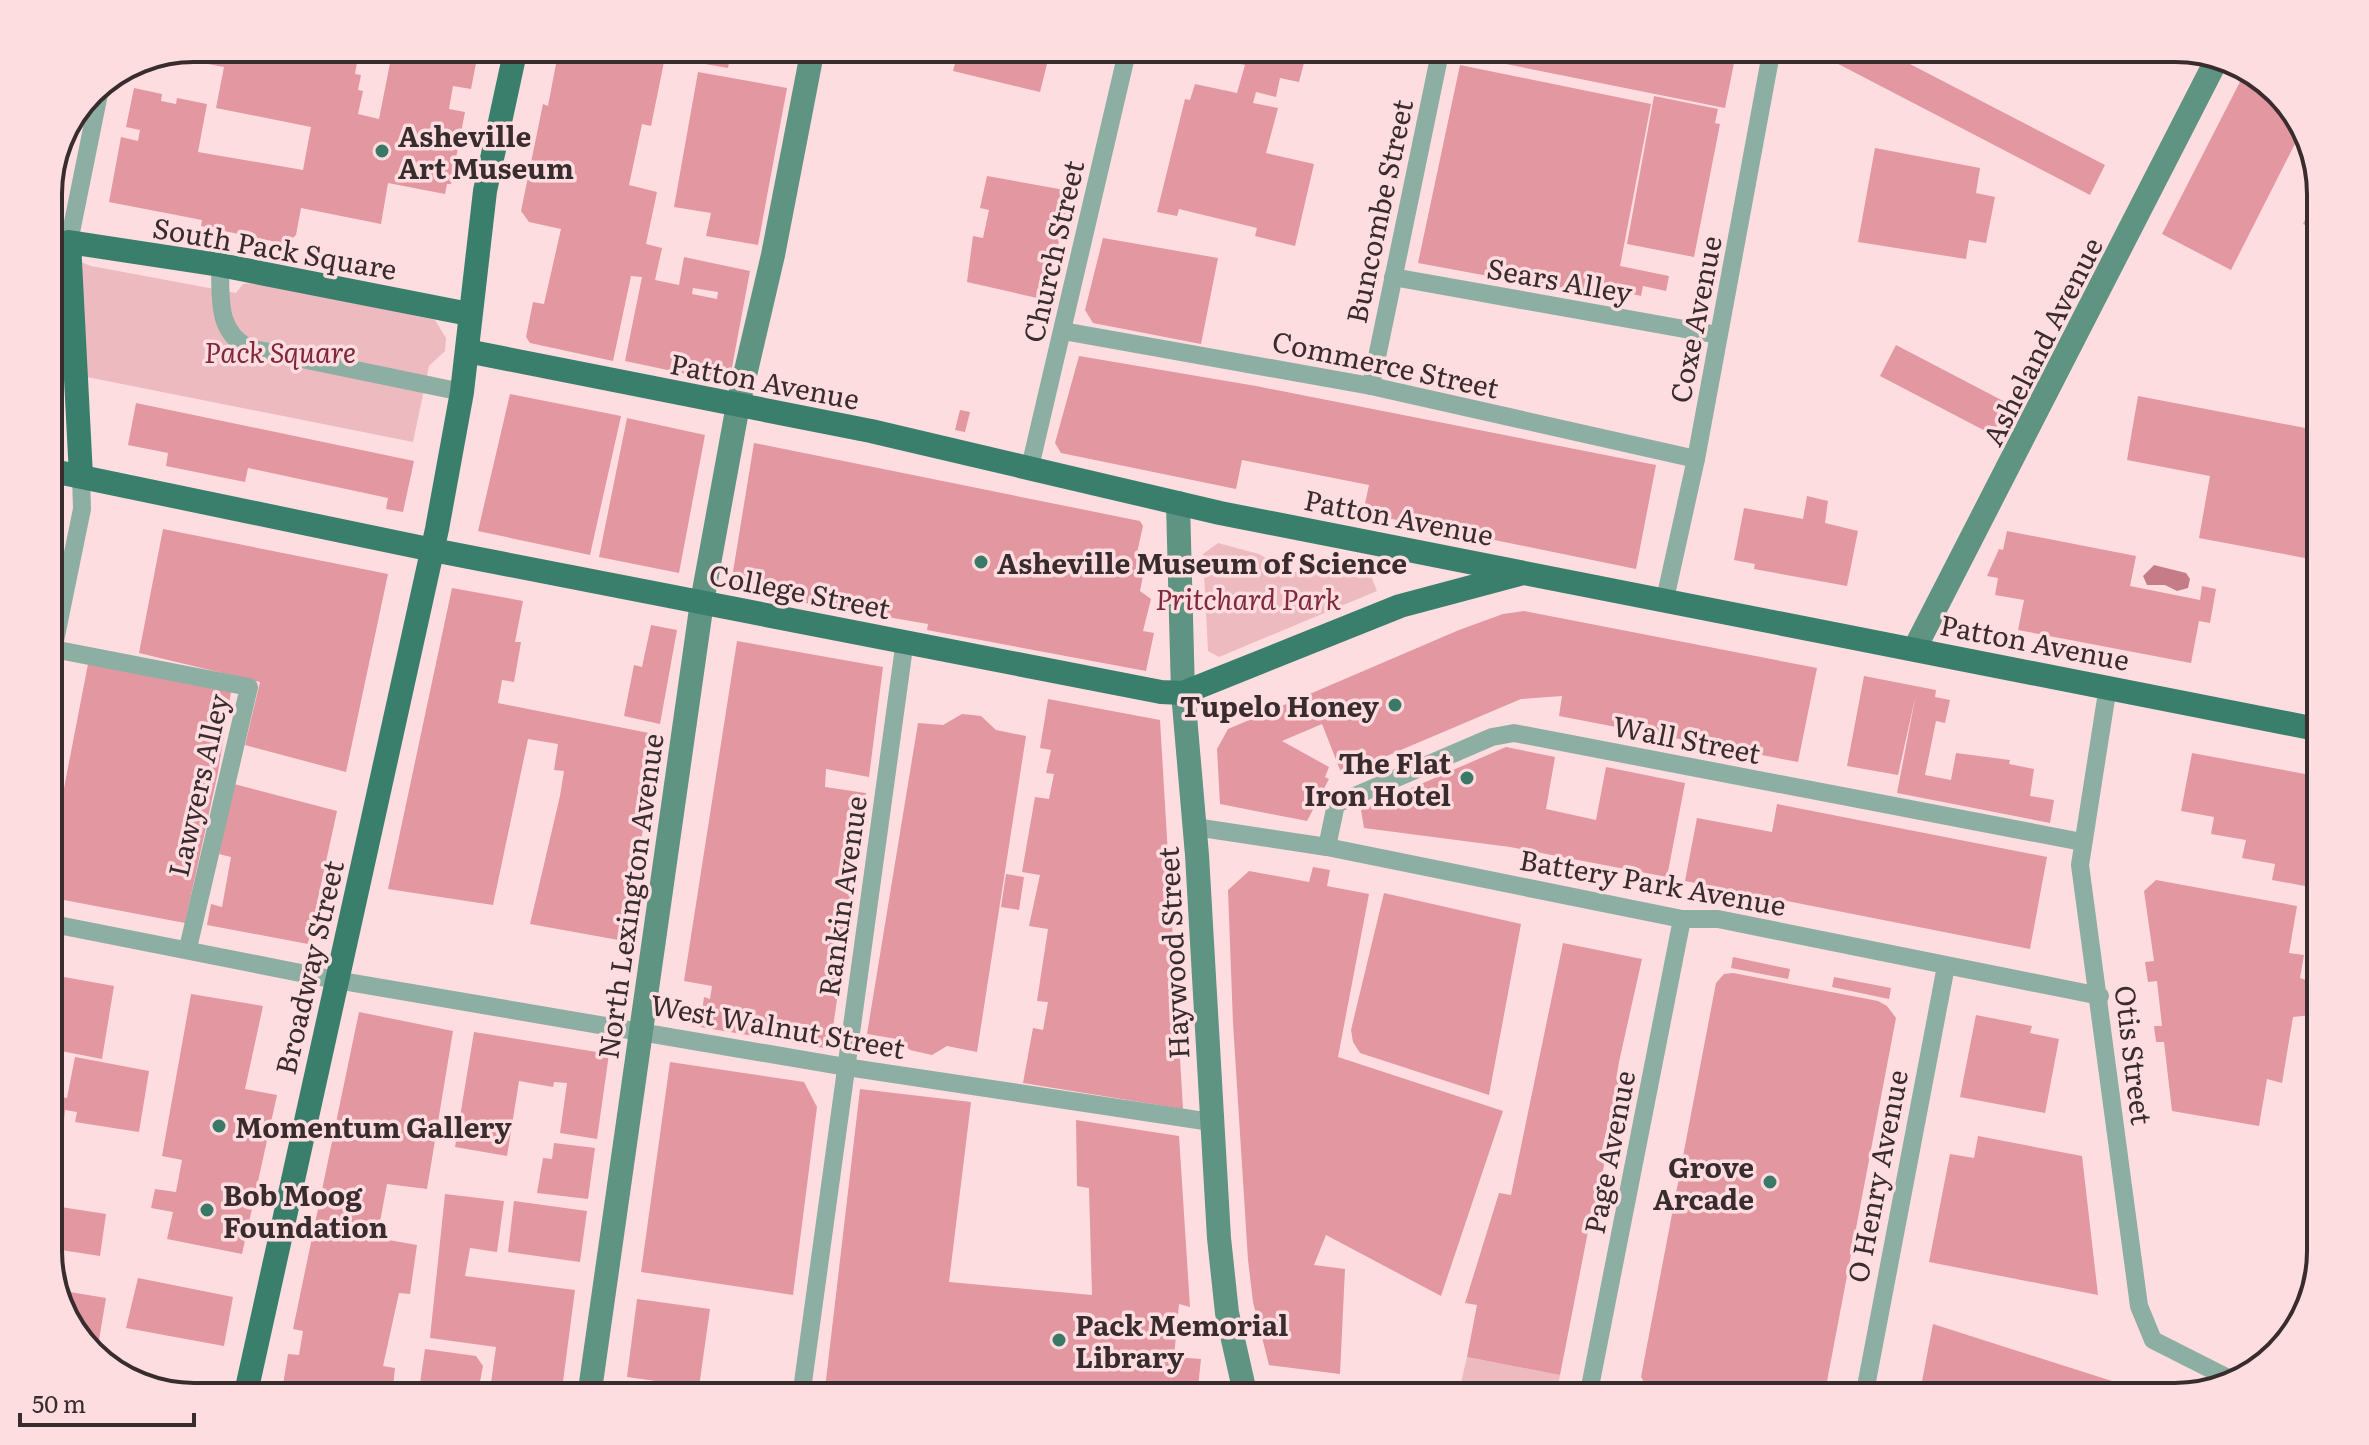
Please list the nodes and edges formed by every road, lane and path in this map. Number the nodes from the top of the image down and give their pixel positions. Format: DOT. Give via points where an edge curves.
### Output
graph roads {
  1 [pos="513,62"];
  2 [pos="810,62"];
  3 [pos="1125,62"];
  4 [pos="1438,62"];
  5 [pos="1769,62"];
  6 [pos="2212,68"];
  7 [pos="94,108"];
  8 [pos="62,226"];
  9 [pos="62,238"];
  10 [pos="220,265"];
  11 [pos="62,270"];
  12 [pos="1393,277"];
  13 [pos="469,314"];
  14 [pos="1063,331"];
  15 [pos="1718,335"];
  16 [pos="467,351"];
  17 [pos="1371,386"];
  18 [pos="462,392"];
  19 [pos="738,405"];
  20 [pos="1696,459"];
  21 [pos="1030,467"];
  22 [pos="62,473"];
  23 [pos="81,476"];
  24 [pos="1178,503"];
  25 [pos="433,550"];
  26 [pos="1526,572"];
  27 [pos="62,599"];
  28 [pos="1665,599"];
  29 [pos="702,602"];
  30 [pos="905,640"];
  31 [pos="1915,648"];
  32 [pos="62,651"];
  33 [pos="2108,686"];
  34 [pos="1183,693"];
  35 [pos="2307,727"];
  36 [pos="1195,827"];
  37 [pos="2082,842"];
  38 [pos="1327,847"];
  39 [pos="1682,919"];
  40 [pos="62,926"];
  41 [pos="188,948"];
  42 [pos="1946,966"];
  43 [pos="336,980"];
  44 [pos="2100,996"];
  45 [pos="641,1031"];
  46 [pos="846,1067"];
  47 [pos="1211,1122"];
  48 [pos="2221,1374"];
  49 [pos="248,1383"];
  50 [pos="591,1383"];
  51 [pos="803,1383"];
  52 [pos="1243,1383"];
  53 [pos="1591,1383"];
  54 [pos="1866,1383"];
  1 -- 13 [label="main road, Broadway Street" via="485,191"];
  2 -- 19 [label="main road, North Lexington Avenue"];
  3 -- 14 [label="street, Church Street"];
  4 -- 12 [label="street, Buncombe Street"];
  5 -- 15 [label="street, Coxe Avenue"];
  6 -- 31 [label="main road, Asheland Avenue"];
  7 -- 8 [label="street"];
  9 -- 10 [label="main road, South Pack Square"];
  10 -- 13 [label="main road, South Pack Square"];
  10 -- 18 [label="street" via="224,323 249,348"];
  11 -- 23 [label="main road"];
  12 -- 15 [label="street, Sears Alley"];
  12 -- 17 [label="street, Buncombe Street"];
  13 -- 16 [label="main road, Broadway Street"];
  14 -- 17 [label="street, Commerce Street"];
  14 -- 21 [label="street, Church Street"];
  15 -- 20 [label="street, Coxe Avenue"];
  16 -- 18 [label="main road, Broadway Street"];
  16 -- 19 [label="main road, Patton Avenue"];
  17 -- 20 [label="street, Commerce Street"];
  18 -- 25 [label="main road, Broadway Street"];
  19 -- 21 [label="main road, Patton Avenue"];
  19 -- 29 [label="main road, North Lexington Avenue"];
  20 -- 28 [label="street, Coxe Avenue"];
  21 -- 24 [label="main road, Patton Avenue"];
  22 -- 23 [label="main road, College Street"];
  23 -- 25 [label="main road, College Street"];
  23 -- 27 [label="street" via="82,509"];
  24 -- 26 [label="main road, Patton Avenue"];
  24 -- 34 [label="main road, Haywood Street"];
  25 -- 29 [label="main road, College Street"];
  25 -- 43 [label="main road, Broadway Street"];
  26 -- 28 [label="main road, Patton Avenue"];
  26 -- 34 [label="main road" via="1400,606"];
  28 -- 31 [label="main road, Patton Avenue"];
  29 -- 30 [label="main road, College Street"];
  29 -- 45 [label="main road, North Lexington Avenue"];
  30 -- 34 [label="main road, College Street"];
  30 -- 46 [label="street, Rankin Avenue"];
  31 -- 33 [label="main road, Patton Avenue"];
  32 -- 41 [label="street, Lawyers Alley" via="249,687"];
  33 -- 35 [label="main road, Patton Avenue"];
  33 -- 37 [label="street, Otis Street"];
  34 -- 36 [label="main road, Haywood Street"];
  36 -- 38 [label="street, Battery Park Avenue"];
  36 -- 47 [label="main road, Haywood Street"];
  37 -- 38 [label="street, Wall Street" via="1514,733 1492,737 1336,804"];
  37 -- 44 [label="street, Otis Street" via="2080,865"];
  38 -- 39 [label="street, Battery Park Avenue"];
  39 -- 42 [label="street, Battery Park Avenue" via="1718,919"];
  39 -- 53 [label="street, Page Avenue"];
  40 -- 41 [label="street, West Walnut Street"];
  41 -- 43 [label="street, West Walnut Street"];
  42 -- 44 [label="street, Battery Park Avenue"];
  42 -- 54 [label="street, O Henry Avenue"];
  43 -- 45 [label="street, West Walnut Street"];
  43 -- 49 [label="main road, Broadway Street"];
  44 -- 48 [label="street, Otis Street" via="2139,1306 2153,1340"];
  45 -- 46 [label="street, West Walnut Street"];
  45 -- 50 [label="main road, North Lexington Avenue"];
  46 -- 47 [label="street, West Walnut Street"];
  46 -- 51 [label="street, Rankin Avenue"];
  47 -- 52 [label="main road, Haywood Street" via="1227,1313"];
}
